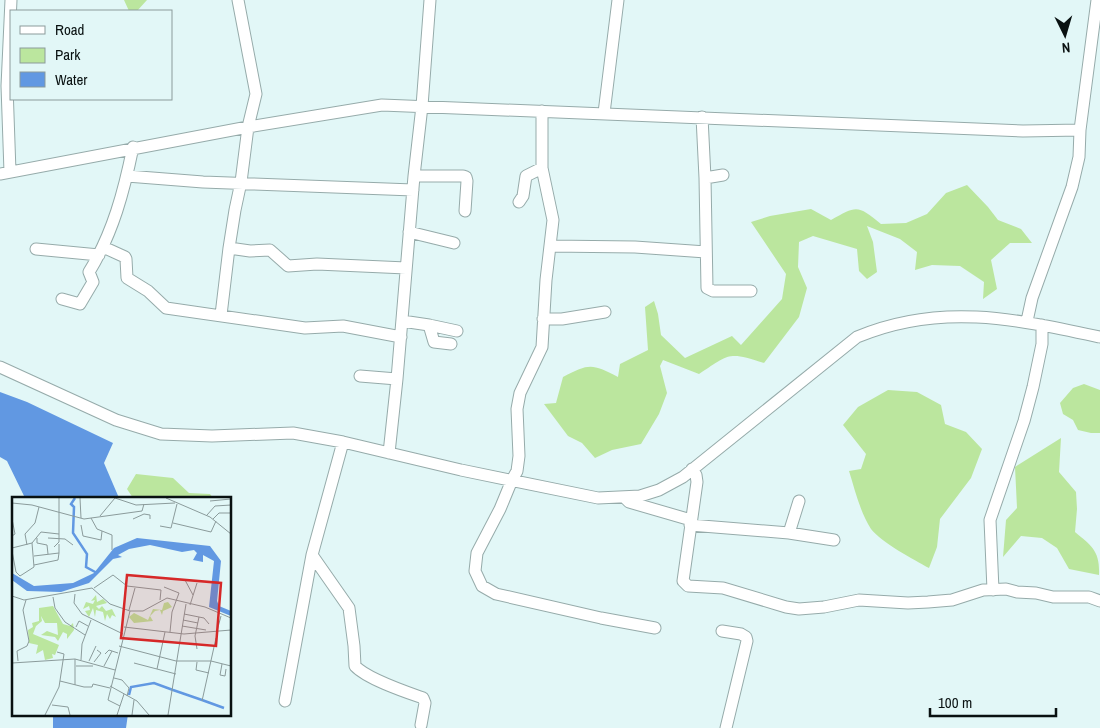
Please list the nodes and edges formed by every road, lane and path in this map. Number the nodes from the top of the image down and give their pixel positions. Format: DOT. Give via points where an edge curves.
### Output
graph roads {
  1 [pos="238,0"];
  2 [pos="430,0"];
  3 [pos="618,0"];
  4 [pos="1097,0"];
  5 [pos="10,41"];
  6 [pos="1095,50"];
  7 [pos="9,87"];
  8 [pos="422,106"];
  9 [pos="542,111"];
  10 [pos="604,113"];
  11 [pos="702,117"];
  12 [pos="248,126"];
  13 [pos="1080,130"];
  14 [pos="133,147"];
  15 [pos="542,168"];
  16 [pos="724,175"];
  17 [pos="3,176"];
  18 [pos="127,176"];
  19 [pos="414,176"];
  20 [pos="705,178"];
  21 [pos="241,182"];
  22 [pos="413,190"];
  23 [pos="519,202"];
  24 [pos="464,211"];
  25 [pos="409,232"];
  26 [pos="454,243"];
  27 [pos="550,246"];
  28 [pos="229,248"];
  29 [pos="36,250"];
  30 [pos="101,251"];
  31 [pos="706,252"];
  32 [pos="406,268"];
  33 [pos="751,291"];
  34 [pos="62,299"];
  35 [pos="605,312"];
  36 [pos="221,315"];
  37 [pos="543,319"];
  38 [pos="402,321"];
  39 [pos="1027,322"];
  40 [pos="1042,324"];
  41 [pos="429,325"];
  42 [pos="457,331"];
  43 [pos="401,337"];
  44 [pos="1100,337"];
  45 [pos="451,344"];
  46 [pos="0,367"];
  47 [pos="360,376"];
  48 [pos="397,379"];
  49 [pos="343,442"];
  50 [pos="389,453"];
  51 [pos="692,469"];
  52 [pos="512,480"];
  53 [pos="625,498"];
  54 [pos="799,501"];
  55 [pos="691,523"];
  56 [pos="789,533"];
  57 [pos="834,540"];
  58 [pos="312,555"];
  59 [pos="993,590"];
  60 [pos="1100,601"];
  61 [pos="655,628"];
  62 [pos="722,632"];
  63 [pos="286,701"];
  64 [pos="421,725"];
  65 [pos="726,728"];
  1 -- 12 [label="street" via="256,94"];
  2 -- 8 [label="street"];
  3 -- 10 [label="street"];
  4 -- 6 [label="street"];
  5 -- 7 [label="street"];
  6 -- 13 [label="street"];
  7 -- 17 [label="street"];
  8 -- 9 [label="street"];
  8 -- 12 [label="street" via="382,104"];
  8 -- 19 [label="street"];
  9 -- 10 [label="street"];
  9 -- 15 [label="street"];
  10 -- 11 [label="street"];
  11 -- 13 [label="street" via="1023,131"];
  11 -- 20 [label="street"];
  12 -- 14 [label="street"];
  12 -- 21 [label="street"];
  13 -- 39 [label="street" via="1079,157 1072,187 1032,298"];
  14 -- 17 [label="street"];
  14 -- 18 [label="street"];
  15 -- 23 [label="street" via="526,176"];
  15 -- 27 [label="street" via="553,220"];
  16 -- 20 [label="street"];
  18 -- 21 [label="street"];
  18 -- 30 [label="street" via="115,220"];
  19 -- 22 [label="street"];
  19 -- 24 [label="street" via="466,177"];
  20 -- 31 [label="street"];
  21 -- 22 [label="street"];
  21 -- 28 [label="street"];
  22 -- 25 [label="street"];
  25 -- 26 [label="street"];
  25 -- 32 [label="street"];
  27 -- 31 [label="street"];
  27 -- 37 [label="street"];
  28 -- 32 [label="street" via="270,250 288,266"];
  28 -- 36 [label="street"];
  29 -- 30 [label="street"];
  30 -- 34 [label="street" via="89,272 93,282 80,304"];
  30 -- 36 [label="street" via="126,259 127,278 166,308"];
  31 -- 33 [label="street" via="709,290"];
  32 -- 38 [label="street"];
  35 -- 37 [label="street"];
  36 -- 43 [label="street" via="305,328 343,326"];
  37 -- 52 [label="street" via="542,347 520,393 517,409 519,464"];
  38 -- 41 [label="street"];
  38 -- 43 [label="street"];
  39 -- 40 [label="street"];
  39 -- 51 [label="street" via="931,317 900,322 857,337"];
  40 -- 44 [label="street"];
  40 -- 59 [label="street" via="1042,344 1024,421 990,520"];
  41 -- 42 [label="street"];
  41 -- 45 [label="street" via="434,342"];
  43 -- 48 [label="street"];
  46 -- 49 [label="street" via="116,420 161,434 293,433"];
  47 -- 48 [label="street"];
  48 -- 50 [label="street"];
  49 -- 50 [label="street"];
  49 -- 58 [label="street"];
  50 -- 52 [label="street"];
  51 -- 53 [label="street" via="660,490"];
  51 -- 55 [label="street" via="697,482"];
  52 -- 53 [label="street" via="587,496"];
  52 -- 61 [label="street" via="476,553 475,571 482,586 496,594"];
  53 -- 55 [label="street"];
  54 -- 56 [label="street"];
  55 -- 56 [label="street"];
  55 -- 59 [label="street" via="683,576 684,584 692,587 723,588 786,607 812,608 859,600 908,603 952,600"];
  56 -- 57 [label="street"];
  58 -- 63 [label="street"];
  58 -- 64 [label="street" via="350,608 355,666 423,698"];
  59 -- 60 [label="street" via="1037,593 1053,598 1089,597"];
  62 -- 65 [label="street" via="742,634 747,640"];
}
